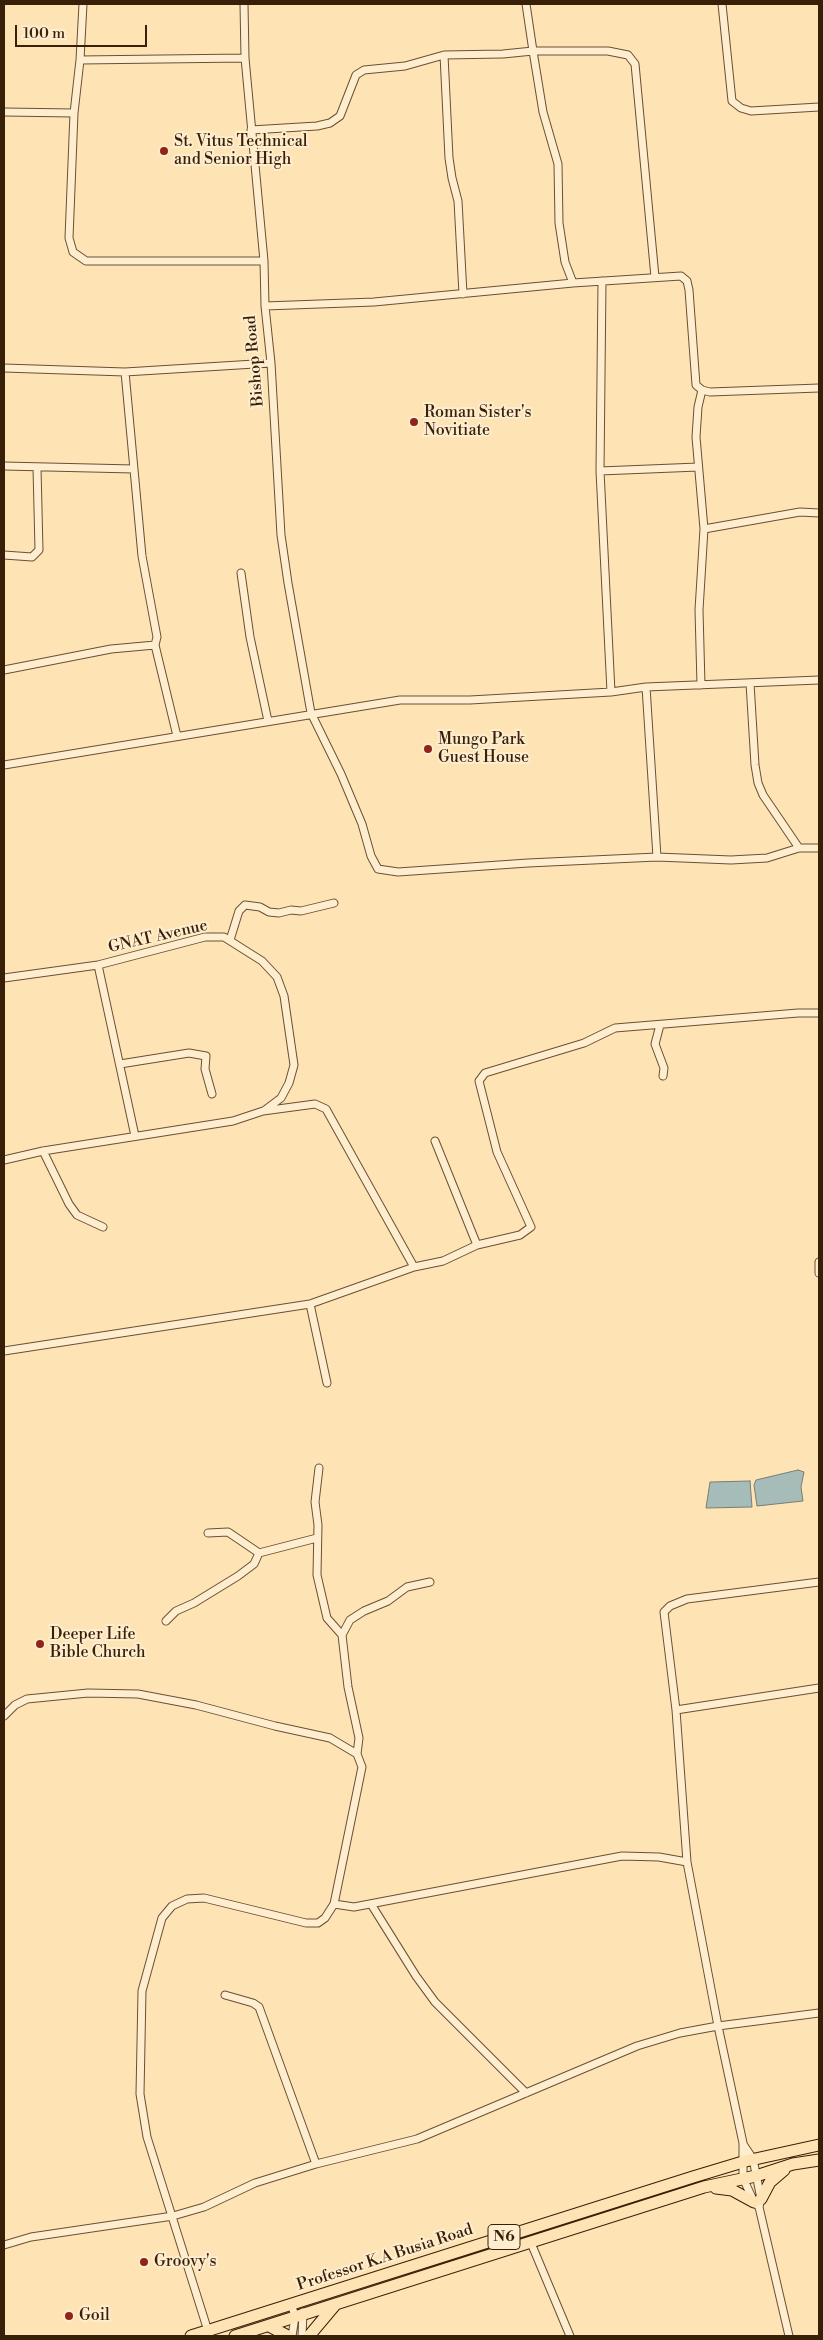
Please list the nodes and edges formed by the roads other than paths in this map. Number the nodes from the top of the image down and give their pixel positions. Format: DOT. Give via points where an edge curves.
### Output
graph roads {
  1 [pos="83,4"];
  2 [pos="244,4"];
  3 [pos="526,4"];
  4 [pos="722,4"];
  5 [pos="533,51"];
  6 [pos="444,54"];
  7 [pos="244,58"];
  8 [pos="80,60"];
  9 [pos="819,107"];
  10 [pos="4,112"];
  11 [pos="74,112"];
  12 [pos="251,130"];
  13 [pos="264,261"];
  14 [pos="655,277"];
  15 [pos="602,281"];
  16 [pos="573,283"];
  17 [pos="463,294"];
  18 [pos="265,306"];
  19 [pos="271,363"];
  20 [pos="4,368"];
  21 [pos="126,372"];
  22 [pos="819,388"];
  23 [pos="702,390"];
  24 [pos="4,466"];
  25 [pos="698,467"];
  26 [pos="37,468"];
  27 [pos="134,469"];
  28 [pos="600,472"];
  29 [pos="819,514"];
  30 [pos="704,529"];
  31 [pos="4,555"];
  32 [pos="241,573"];
  33 [pos="155,645"];
  34 [pos="4,670"];
  35 [pos="819,680"];
  36 [pos="750,683"];
  37 [pos="701,685"];
  38 [pos="646,687"];
  39 [pos="611,692"];
  40 [pos="311,713"];
  41 [pos="268,721"];
  42 [pos="176,736"];
  43 [pos="4,765"];
  44 [pos="799,848"];
  45 [pos="819,848"];
  46 [pos="657,857"];
  47 [pos="334,903"];
  48 [pos="230,940"];
  49 [pos="98,965"];
  50 [pos="4,978"];
  51 [pos="819,1013"];
  52 [pos="660,1025"];
  53 [pos="120,1064"];
  54 [pos="663,1076"];
  55 [pos="212,1094"];
  56 [pos="263,1111"];
  57 [pos="136,1136"];
  58 [pos="435,1140"];
  59 [pos="43,1150"];
  60 [pos="4,1160"];
  61 [pos="103,1227"];
  62 [pos="477,1245"];
  63 [pos="819,1262"];
  64 [pos="414,1267"];
  65 [pos="819,1273"];
  66 [pos="310,1304"];
  67 [pos="4,1350"];
  68 [pos="327,1383"];
  69 [pos="319,1468"];
  70 [pos="208,1533"];
  71 [pos="317,1538"];
  72 [pos="259,1554"];
  73 [pos="430,1582"];
  74 [pos="819,1582"];
  75 [pos="166,1621"];
  76 [pos="342,1635"];
  77 [pos="819,1688"];
  78 [pos="676,1710"];
  79 [pos="4,1716"];
  80 [pos="357,1754"];
  81 [pos="687,1862"];
  82 [pos="334,1904"];
  83 [pos="371,1904"];
  84 [pos="225,1995"];
  85 [pos="819,2013"];
  86 [pos="718,2026"];
  87 [pos="526,2093"];
  88 [pos="743,2143"];
  89 [pos="819,2145"];
  90 [pos="753,2160"];
  91 [pos="819,2160"];
  92 [pos="741,2162"];
  93 [pos="316,2164"];
  94 [pos="793,2164"];
  95 [pos="756,2176"];
  96 [pos="743,2178"];
  97 [pos="704,2187"];
  98 [pos="758,2203"];
  99 [pos="173,2216"];
  100 [pos="531,2243"];
  101 [pos="4,2245"];
  102 [pos="336,2304"];
  103 [pos="298,2310"];
  104 [pos="269,2326"];
  105 [pos="208,2331"];
  106 [pos="191,2336"];
  107 [pos="235,2336"];
  108 [pos="288,2336"];
  109 [pos="292,2336"];
  110 [pos="302,2336"];
  111 [pos="309,2336"];
  112 [pos="570,2336"];
  113 [pos="789,2336"];
  1 -- 8 [label="street"];
  2 -- 7 [label="street, Bishop Road"];
  3 -- 5 [label="street"];
  4 -- 9 [label="street" via="732,101 751,110"];
  5 -- 6 [label="street"];
  5 -- 14 [label="street" via="608,50 628,55 635,64"];
  5 -- 16 [label="street" via="543,112 558,164 561,233 565,262"];
  6 -- 12 [label="street" via="404,66 364,70 356,75 340,116 330,123"];
  6 -- 17 [label="street" via="449,158 458,201"];
  7 -- 8 [label="street"];
  7 -- 12 [label="street, Bishop Road"];
  8 -- 11 [label="street"];
  10 -- 11 [label="street"];
  11 -- 13 [label="street" via="69,238 73,252 86,261"];
  12 -- 13 [label="street, Bishop Road"];
  13 -- 18 [label="street, Bishop Road"];
  14 -- 15 [label="street"];
  14 -- 23 [label="street" via="681,276 687,281 696,384"];
  15 -- 16 [label="street"];
  15 -- 28 [label="street"];
  16 -- 17 [label="street"];
  17 -- 18 [label="street" via="374,302"];
  18 -- 19 [label="street, Bishop Road"];
  19 -- 21 [label="street"];
  19 -- 40 [label="street, Bishop Road" via="281,535"];
  20 -- 21 [label="street"];
  21 -- 27 [label="street"];
  22 -- 23 [label="street"];
  23 -- 25 [label="street" via="696,437"];
  24 -- 26 [label="street"];
  25 -- 28 [label="street"];
  25 -- 30 [label="street"];
  26 -- 27 [label="street"];
  26 -- 31 [label="street" via="39,550 32,557"];
  27 -- 33 [label="street" via="142,556 157,637"];
  28 -- 39 [label="street"];
  29 -- 30 [label="street" via="800,512"];
  30 -- 37 [label="street" via="699,610"];
  32 -- 41 [label="street" via="250,637"];
  33 -- 34 [label="street" via="111,649"];
  33 -- 42 [label="street"];
  35 -- 36 [label="street"];
  36 -- 37 [label="street"];
  36 -- 44 [label="street" via="758,783"];
  37 -- 38 [label="street"];
  38 -- 39 [label="street"];
  38 -- 46 [label="street"];
  39 -- 40 [label="street" via="470,700 400,700"];
  40 -- 41 [label="street"];
  40 -- 46 [label="street, Bishop Road" via="341,774 378,869 398,872"];
  41 -- 42 [label="street"];
  42 -- 43 [label="street"];
  44 -- 45 [label="street"];
  44 -- 46 [label="street" via="767,858"];
  47 -- 48 [label="street" via="301,911 279,912 245,904 239,911"];
  48 -- 49 [label="street, GNAT Avenue" via="206,937"];
  48 -- 56 [label="street, GNAT Avenue" via="262,961 277,977 284,996 294,1066 281,1098"];
  49 -- 50 [label="street, GNAT Avenue"];
  49 -- 53 [label="street"];
  51 -- 52 [label="street"];
  52 -- 54 [label="street" via="655,1044 664,1068"];
  52 -- 62 [label="street" via="615,1028 584,1042 481,1076 479,1081 498,1152 532,1227 520,1235"];
  53 -- 55 [label="street" via="190,1053 206,1056 205,1069"];
  53 -- 57 [label="street"];
  56 -- 57 [label="street" via="233,1121"];
  56 -- 64 [label="street" via="315,1104 326,1108"];
  57 -- 59 [label="street"];
  58 -- 62 [label="street"];
  59 -- 60 [label="street"];
  59 -- 61 [label="street" via="77,1215"];
  62 -- 64 [label="street" via="444,1261"];
  63 -- 65 [label="street"];
  64 -- 66 [label="street"];
  66 -- 67 [label="street"];
  66 -- 68 [label="street"];
  69 -- 71 [label="street" via="315,1502"];
  70 -- 72 [label="street" via="228,1532"];
  71 -- 72 [label="street"];
  71 -- 76 [label="street" via="317,1575 323,1605 327,1618"];
  72 -- 75 [label="street" via="254,1564 238,1576 194,1604 176,1611"];
  73 -- 76 [label="street" via="408,1587 388,1601 364,1611 350,1620"];
  74 -- 78 [label="street" via="687,1599 670,1606 664,1612"];
  76 -- 80 [label="street" via="348,1687 359,1738"];
  77 -- 78 [label="street"];
  78 -- 81 [label="street"];
  79 -- 80 [label="street" via="15,1705 27,1700 88,1693 138,1694 196,1704 330,1738"];
  80 -- 82 [label="street" via="362,1768"];
  81 -- 83 [label="street" via="622,1856"];
  81 -- 86 [label="street"];
  82 -- 83 [label="street" via="354,1907"];
  82 -- 99 [label="street" via="318,1923 306,1923 204,1898 187,1899 172,1906 162,1918 142,1991 140,2094 147,2137"];
  83 -- 87 [label="street" via="435,2002"];
  84 -- 93 [label="street" via="256,2004 259,2008"];
  85 -- 86 [label="street"];
  86 -- 87 [label="street" via="637,2046"];
  86 -- 88 [label="street"];
  87 -- 93 [label="street" via="417,2139"];
  88 -- 90 [label="street"];
  88 -- 92 [label="street"];
  89 -- 90 [label="main road, Professor K.A Busia Road / N6"];
  90 -- 92 [label="main road, Professor K.A Busia Road / N6"];
  90 -- 95 [label="street"];
  91 -- 94 [label="main road, Professor K.A Busia Road / N6"];
  92 -- 96 [label="street"];
  92 -- 103 [label="main road, Professor K.A Busia Road / N6" via="530,2228"];
  93 -- 99 [label="street" via="255,2182 204,2207"];
  94 -- 95 [label="main road, Professor K.A Busia Road / N6"];
  94 -- 98 [label="main road" via="770,2182"];
  95 -- 96 [label="main road, Professor K.A Busia Road / N6"];
  95 -- 98 [label="street"];
  96 -- 97 [label="main road, Professor K.A Busia Road / N6"];
  96 -- 98 [label="street"];
  97 -- 98 [label="main road" via="732,2190"];
  97 -- 100 [label="main road, Professor K.A Busia Road / N6"];
  98 -- 113 [label="street"];
  99 -- 101 [label="street" via="31,2237"];
  99 -- 105 [label="street"];
  100 -- 102 [label="main road, Professor K.A Busia Road / N6"];
  100 -- 112 [label="street"];
  102 -- 103 [label="main road, Professor K.A Busia Road / N6"];
  102 -- 111 [label="main road"];
  103 -- 104 [label="main road, Professor K.A Busia Road / N6"];
  103 -- 105 [label="main road, Professor K.A Busia Road / N6"];
  103 -- 109 [label="street"];
  103 -- 110 [label="street"];
  104 -- 107 [label="main road, Professor K.A Busia Road / N6"];
  104 -- 108 [label="main road"];
  105 -- 106 [label="main road, Professor K.A Busia Road / N6"];
}
